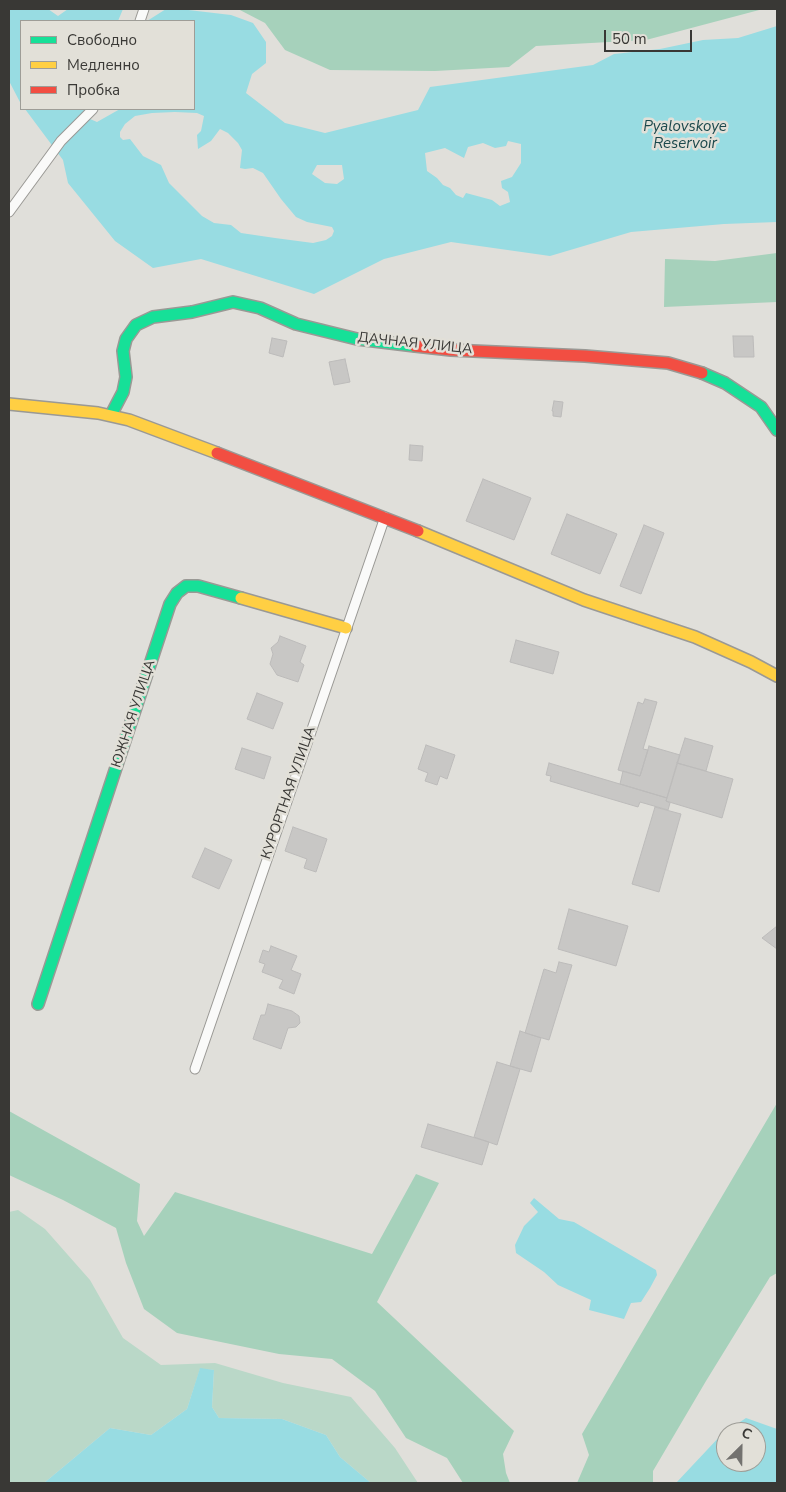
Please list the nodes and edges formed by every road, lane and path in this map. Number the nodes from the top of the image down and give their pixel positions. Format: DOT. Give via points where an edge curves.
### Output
graph roads {
  1 [pos="92,110"];
  2 [pos="9,212"];
  3 [pos="9,404"];
  4 [pos="111,415"];
  5 [pos="777,430"];
  6 [pos="385,517"];
  7 [pos="346,628"];
  8 [pos="777,676"];
  9 [pos="38,1004"];
  10 [pos="195,1069"];
  1 -- 2 [label="street" via="61,141"];
  3 -- 4 [label="street"];
  4 -- 5 [label="street, ДАЧНАЯ УЛИЦА" via="126,384 126,339 136,325 153,317 234,302 260,308 296,324 357,339 451,350 668,363 725,383 761,408"];
  4 -- 6 [label="street"];
  6 -- 7 [label="street, КУРОРТНАЯ УЛИЦА"];
  6 -- 8 [label="street" via="584,600 695,637"];
  7 -- 9 [label="street, ЮЖНАЯ УЛИЦА" via="198,586 186,586 177,593 170,604"];
  7 -- 10 [label="street, КУРОРТНАЯ УЛИЦА"];
}
